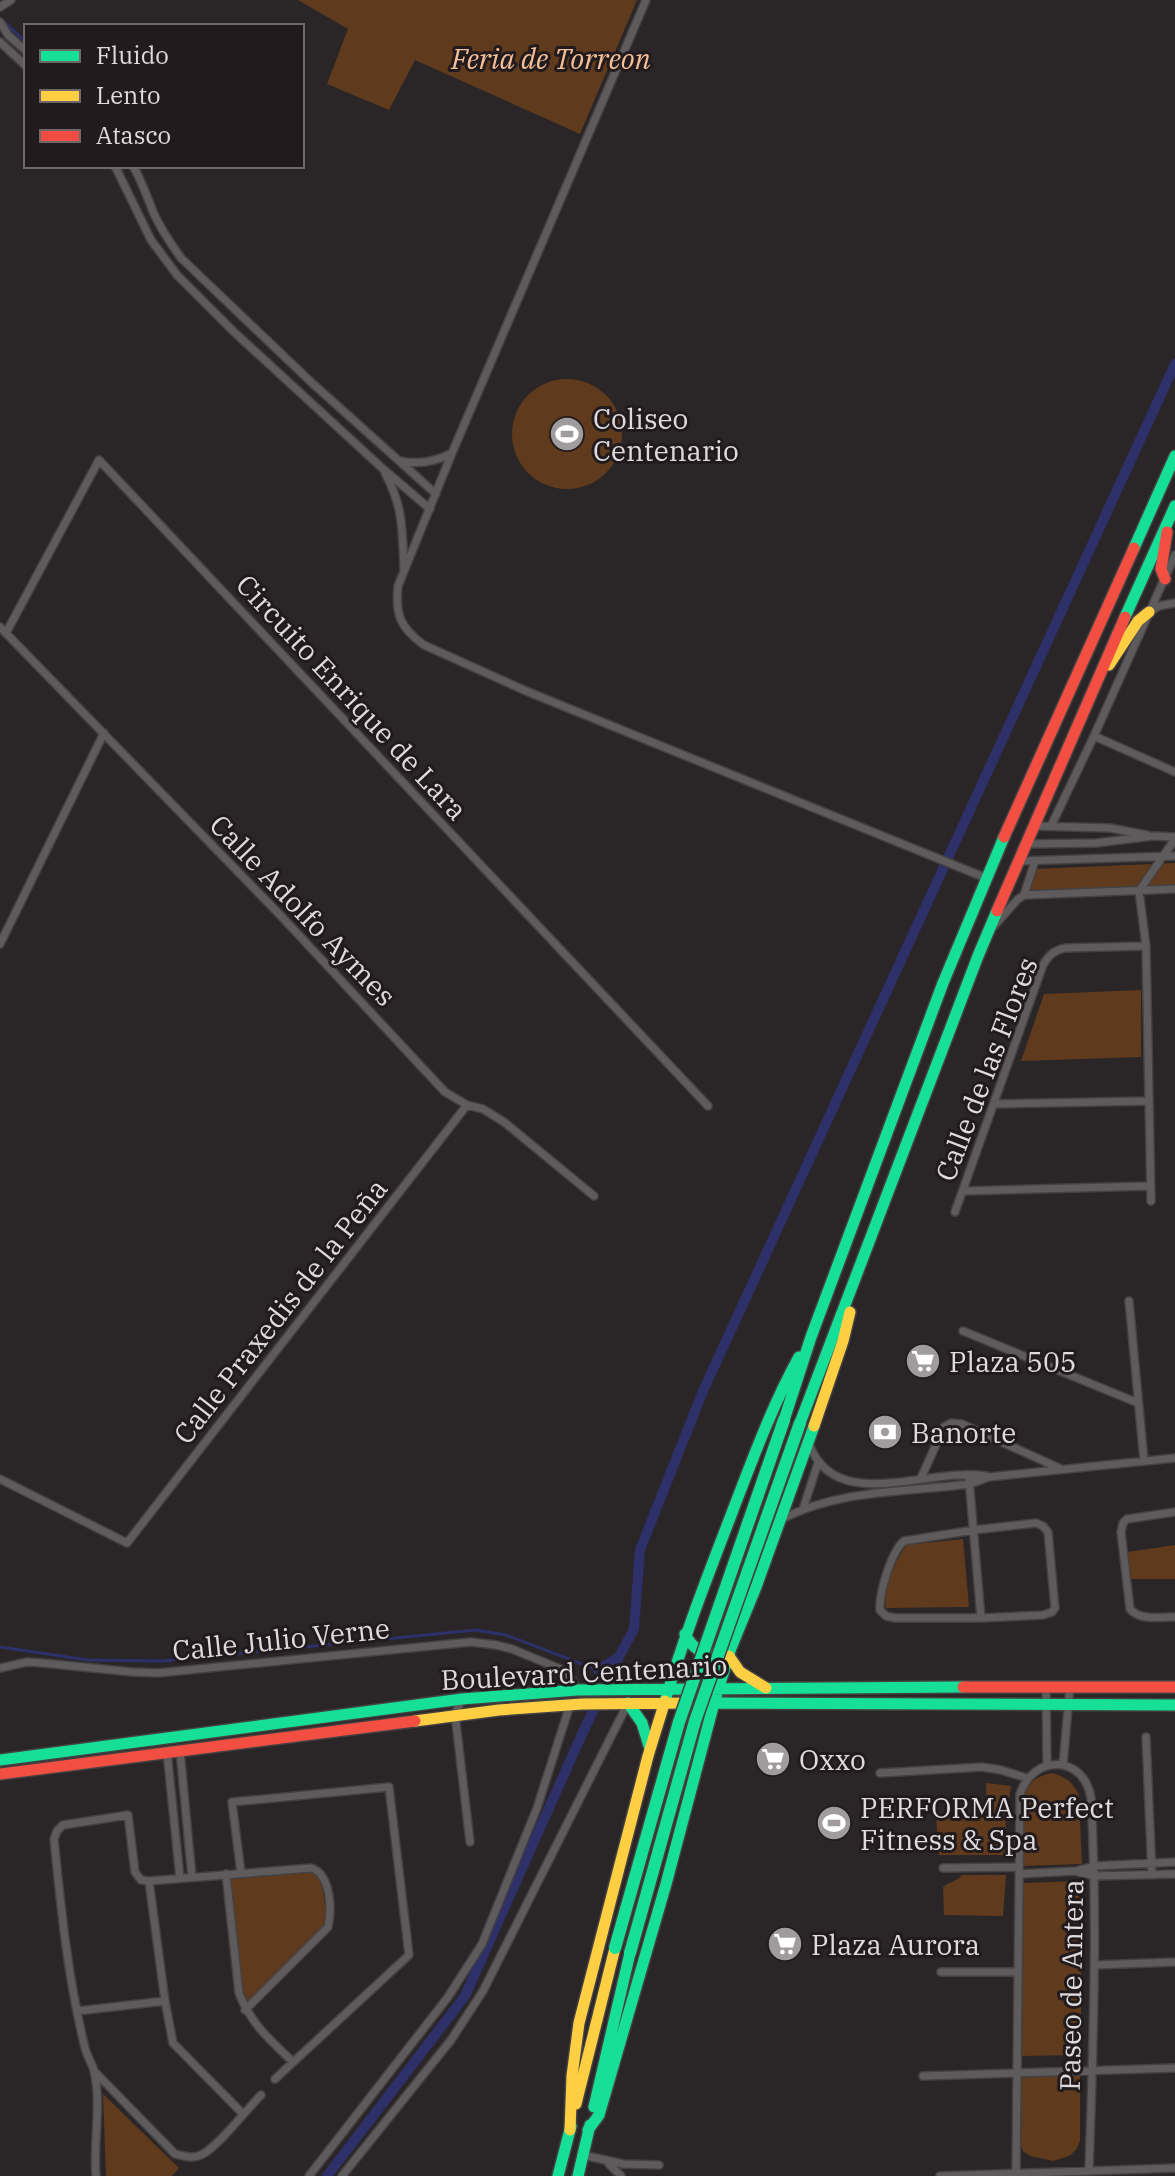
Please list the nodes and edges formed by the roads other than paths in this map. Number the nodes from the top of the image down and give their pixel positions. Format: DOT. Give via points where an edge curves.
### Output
graph roads {
  1 [pos="11,0"];
  2 [pos="646,0"];
  3 [pos="0,7"];
  4 [pos="0,22"];
  5 [pos="0,42"];
  6 [pos="24,49"];
  7 [pos="24,64"];
  8 [pos="116,168"];
  9 [pos="134,168"];
  10 [pos="245,321"];
  11 [pos="233,331"];
  12 [pos="452,453"];
  13 [pos="1175,456"];
  14 [pos="399,461"];
  15 [pos="382,468"];
  16 [pos="436,494"];
  17 [pos="1175,506"];
  18 [pos="430,509"];
  19 [pos="1166,525"];
  20 [pos="1175,555"];
  21 [pos="404,572"];
  22 [pos="1169,582"];
  23 [pos="1175,603"];
  24 [pos="1149,612"];
  25 [pos="3,630"];
  26 [pos="1100,671"];
  27 [pos="104,733"];
  28 [pos="1094,736"];
  29 [pos="1175,772"];
  30 [pos="1034,826"];
  31 [pos="1051,826"];
  32 [pos="1071,827"];
  33 [pos="1095,827"];
  34 [pos="1153,836"];
  35 [pos="1175,838"];
  36 [pos="1072,843"];
  37 [pos="1096,843"];
  38 [pos="1027,844"];
  39 [pos="1175,856"];
  40 [pos="1163,857"];
  41 [pos="1019,861"];
  42 [pos="1035,861"];
  43 [pos="986,878"];
  44 [pos="1175,889"];
  45 [pos="1139,891"];
  46 [pos="1024,895"];
  47 [pos="988,934"];
  48 [pos="0,944"];
  49 [pos="1146,946"];
  50 [pos="1149,1101"];
  51 [pos="994,1104"];
  52 [pos="467,1105"];
  53 [pos="708,1106"];
  54 [pos="1151,1186"];
  55 [pos="963,1191"];
  56 [pos="594,1196"];
  57 [pos="1151,1201"];
  58 [pos="955,1212"];
  59 [pos="864,1255"];
  60 [pos="1129,1301"];
  61 [pos="963,1331"];
  62 [pos="811,1337"];
  63 [pos="1138,1403"];
  64 [pos="809,1442"];
  65 [pos="1175,1458"];
  66 [pos="1144,1461"];
  67 [pos="818,1463"];
  68 [pos="1061,1469"];
  69 [pos="969,1473"];
  70 [pos="989,1477"];
  71 [pos="921,1478"];
  72 [pos="0,1479"];
  73 [pos="970,1484"];
  74 [pos="803,1509"];
  75 [pos="1175,1512"];
  76 [pos="781,1520"];
  77 [pos="974,1530"];
  78 [pos="1175,1617"];
  79 [pos="981,1618"];
  80 [pos="685,1634"];
  81 [pos="730,1652"];
  82 [pos="0,1668"];
  83 [pos="1046,1686"];
  84 [pos="1070,1686"];
  85 [pos="1175,1687"];
  86 [pos="718,1688"];
  87 [pos="766,1688"];
  88 [pos="668,1689"];
  89 [pos="581,1690"];
  90 [pos="462,1699"];
  91 [pos="441,1702"];
  92 [pos="664,1703"];
  93 [pos="714,1703"];
  94 [pos="576,1704"];
  95 [pos="624,1704"];
  96 [pos="1046,1704"];
  97 [pos="1069,1704"];
  98 [pos="1175,1705"];
  99 [pos="352,1713"];
  100 [pos="455,1714"];
  101 [pos="248,1728"];
  102 [pos="292,1736"];
  103 [pos="1146,1737"];
  104 [pos="652,1743"];
  105 [pos="700,1750"];
  106 [pos="174,1752"];
  107 [pos="648,1756"];
  108 [pos="0,1760"];
  109 [pos="1047,1765"];
  110 [pos="1063,1765"];
  111 [pos="880,1773"];
  112 [pos="0,1774"];
  113 [pos="1027,1778"];
  114 [pos="470,1842"];
  115 [pos="1175,1862"];
  116 [pos="1151,1863"];
  117 [pos="1095,1866"];
  118 [pos="943,1868"];
  119 [pos="1019,1870"];
  120 [pos="1076,1871"];
  121 [pos="241,1873"];
  122 [pos="226,1874"];
  123 [pos="1175,1874"];
  124 [pos="1152,1875"];
  125 [pos="1095,1876"];
  126 [pos="192,1877"];
  127 [pos="180,1878"];
  128 [pos="149,1881"];
  129 [pos="1175,1962"];
  130 [pos="1095,1965"];
  131 [pos="941,1972"];
  132 [pos="1018,1972"];
  133 [pos="165,2001"];
  134 [pos="245,2010"];
  135 [pos="77,2011"];
  136 [pos="293,2062"];
  137 [pos="1175,2068"];
  138 [pos="94,2071"];
  139 [pos="1092,2071"];
  140 [pos="1017,2073"];
  141 [pos="923,2076"];
  142 [pos="275,2079"];
  143 [pos="261,2095"];
  144 [pos="243,2114"];
  145 [pos="570,2130"];
  146 [pos="588,2130"];
  147 [pos="583,2155"];
  148 [pos="605,2161"];
  149 [pos="659,2165"];
  150 [pos="1175,2168"];
  151 [pos="1089,2171"];
  152 [pos="1016,2173"];
  153 [pos="1050,2174"];
  154 [pos="96,2176"];
  155 [pos="309,2176"];
  156 [pos="342,2176"];
  157 [pos="558,2176"];
  158 [pos="578,2176"];
  159 [pos="621,2176"];
  160 [pos="940,2176"];
  1 -- 3 [label="street"];
  2 -- 12 [label="street"];
  4 -- 6 [label="street"];
  5 -- 7 [label="street"];
  8 -- 11 [label="street" via="163,257"];
  9 -- 10 [label="street" via="181,258"];
  10 -- 11 [label="street"];
  10 -- 14 [label="street"];
  11 -- 15 [label="street"];
  12 -- 14 [label="street" via="421,464"];
  12 -- 16 [label="street"];
  13 -- 43 [label="main road"];
  14 -- 16 [label="street"];
  15 -- 18 [label="street"];
  15 -- 21 [label="street" via="400,508"];
  16 -- 18 [label="street"];
  17 -- 19 [label="main road"];
  18 -- 21 [label="street"];
  19 -- 22 [label="main road" via="1161,569"];
  19 -- 26 [label="main road"];
  20 -- 22 [label="street"];
  21 -- 43 [label="street" via="396,603 409,635 424,645"];
  22 -- 24 [label="street"];
  23 -- 24 [label="street"];
  24 -- 26 [label="main road"];
  24 -- 28 [label="street"];
  25 -- 27 [label="street, Calle Adolfo Aymes"];
  25 -- 53 [label="street, Circuito Enrique de Lara" via="99,460"];
  26 -- 30 [label="main road"];
  27 -- 48 [label="street"];
  27 -- 52 [label="street, Calle Adolfo Aymes" via="445,1092"];
  28 -- 29 [label="street"];
  28 -- 31 [label="street"];
  30 -- 31 [label="street"];
  30 -- 38 [label="main road"];
  31 -- 32 [label="street"];
  32 -- 33 [label="street"];
  32 -- 36 [label="street"];
  33 -- 34 [label="street"];
  33 -- 37 [label="street"];
  34 -- 35 [label="street"];
  34 -- 37 [label="street"];
  35 -- 40 [label="street"];
  36 -- 37 [label="street"];
  36 -- 38 [label="street"];
  38 -- 41 [label="main road"];
  39 -- 40 [label="street"];
  40 -- 42 [label="street"];
  40 -- 45 [label="street"];
  41 -- 42 [label="street"];
  41 -- 47 [label="main road"];
  42 -- 46 [label="street"];
  43 -- 62 [label="main road"];
  44 -- 45 [label="street"];
  45 -- 46 [label="street"];
  45 -- 49 [label="street"];
  46 -- 47 [label="street"];
  47 -- 59 [label="main road"];
  49 -- 50 [label="street"];
  49 -- 51 [label="street, Calle de las Flores" via="1065,948 1049,955"];
  50 -- 51 [label="street"];
  50 -- 54 [label="street"];
  51 -- 55 [label="street, Calle de las Flores"];
  52 -- 56 [label="street, Calle Adolfo Aymes" via="504,1122"];
  52 -- 72 [label="street, Calle Praxedis de la Peña" via="127,1543"];
  54 -- 55 [label="street"];
  54 -- 57 [label="street"];
  55 -- 58 [label="street, Calle de las Flores"];
  59 -- 64 [label="main road" via="843,1341"];
  59 -- 146 [label="main road, bridge" via="695,1721 630,1953"];
  60 -- 63 [label="street"];
  61 -- 63 [label="street"];
  62 -- 80 [label="main road" via="770,1415"];
  62 -- 145 [label="main road, bridge" via="679,1722"];
  63 -- 66 [label="street"];
  64 -- 67 [label="street"];
  64 -- 76 [label="main road"];
  65 -- 66 [label="street"];
  66 -- 68 [label="street"];
  67 -- 71 [label="street" via="850,1482"];
  67 -- 74 [label="street"];
  68 -- 70 [label="street"];
  68 -- 71 [label="street" via="951,1423 944,1427"];
  69 -- 70 [label="street"];
  69 -- 71 [label="street"];
  69 -- 73 [label="street"];
  70 -- 73 [label="street"];
  73 -- 74 [label="street" via="848,1496"];
  73 -- 77 [label="street"];
  74 -- 76 [label="street"];
  75 -- 78 [label="street" via="1127,1519 1121,1532 1130,1609 1134,1615"];
  76 -- 81 [label="main road"];
  77 -- 79 [label="street"];
  77 -- 79 [label="street" via="1043,1526 1048,1532 1055,1608 1043,1615"];
  77 -- 79 [label="street" via="904,1541 896,1548 880,1610 895,1618"];
  80 -- 81 [label="main road" via="704,1655"];
  80 -- 88 [label="main road"];
  81 -- 86 [label="main road"];
  81 -- 87 [label="main road" via="743,1676"];
  82 -- 89 [label="street, Calle Julio Verne" via="27,1662 158,1673 471,1642 512,1649 563,1670"];
  83 -- 84 [label="main road, Boulevard Centenario"];
  83 -- 87 [label="main road, Boulevard Centenario"];
  83 -- 96 [label="street"];
  84 -- 85 [label="main road, Boulevard Centenario"];
  84 -- 97 [label="street"];
  86 -- 87 [label="main road, Boulevard Centenario"];
  86 -- 88 [label="main road, Boulevard Centenario"];
  86 -- 93 [label="main road"];
  88 -- 89 [label="main road, Boulevard Centenario"];
  88 -- 92 [label="main road"];
  89 -- 90 [label="main road, Boulevard Centenario"];
  90 -- 91 [label="main road, Boulevard Centenario"];
  90 -- 100 [label="street"];
  91 -- 99 [label="main road, Boulevard Centenario"];
  91 -- 100 [label="street"];
  92 -- 93 [label="main road, Boulevard Centenario"];
  92 -- 95 [label="main road, Boulevard Centenario"];
  92 -- 104 [label="main road"];
  93 -- 96 [label="main road, Boulevard Centenario"];
  93 -- 105 [label="main road"];
  94 -- 95 [label="main road, Boulevard Centenario"];
  94 -- 100 [label="main road, Boulevard Centenario"];
  94 -- 155 [label="street" via="482,1944 448,1997"];
  95 -- 107 [label="main road" via="635,1710 645,1727"];
  95 -- 156 [label="street" via="483,1991 451,2040"];
  96 -- 97 [label="main road, Boulevard Centenario"];
  96 -- 109 [label="street"];
  97 -- 98 [label="main road, Boulevard Centenario"];
  97 -- 110 [label="street"];
  99 -- 101 [label="main road, Boulevard Centenario"];
  99 -- 102 [label="main road" via="339,1725"];
  100 -- 102 [label="main road, Boulevard Centenario"];
  100 -- 114 [label="street"];
  101 -- 106 [label="main road" via="175,1744"];
  101 -- 108 [label="main road, Boulevard Centenario"];
  102 -- 106 [label="main road, Boulevard Centenario"];
  103 -- 116 [label="street"];
  104 -- 105 [label="main road" via="672,1735"];
  104 -- 107 [label="main road"];
  105 -- 146 [label="main road" via="610,2079 599,2115"];
  106 -- 112 [label="main road, Boulevard Centenario"];
  106 -- 126 [label="street"];
  106 -- 127 [label="street"];
  107 -- 145 [label="main road" via="579,2023"];
  109 -- 110 [label="street"];
  109 -- 113 [label="street"];
  110 -- 117 [label="street, Paseo de Antera" via="1077,1772 1089,1789"];
  111 -- 113 [label="street" via="982,1767"];
  113 -- 119 [label="street" via="1020,1794"];
  115 -- 116 [label="street"];
  116 -- 117 [label="street"];
  116 -- 124 [label="street"];
  117 -- 120 [label="street"];
  117 -- 125 [label="street, Paseo de Antera"];
  118 -- 119 [label="street"];
  119 -- 120 [label="street"];
  119 -- 132 [label="street"];
  120 -- 125 [label="street"];
  121 -- 122 [label="street"];
  121 -- 134 [label="street" via="318,1870 331,1915 328,1927"];
  121 -- 136 [label="street" via="232,1802 389,1787 409,1955"];
  122 -- 126 [label="street"];
  122 -- 134 [label="street"];
  123 -- 124 [label="street"];
  124 -- 125 [label="street"];
  125 -- 130 [label="street, Paseo de Antera"];
  126 -- 127 [label="street"];
  127 -- 128 [label="street"];
  128 -- 133 [label="street"];
  128 -- 135 [label="street" via="135,1872 128,1815 72,1822 57,1831 62,1921"];
  129 -- 130 [label="street"];
  130 -- 139 [label="street, Paseo de Antera"];
  131 -- 132 [label="street"];
  132 -- 140 [label="street"];
  133 -- 135 [label="street"];
  133 -- 144 [label="street" via="173,2043"];
  134 -- 136 [label="street"];
  135 -- 138 [label="street"];
  136 -- 142 [label="street"];
  137 -- 139 [label="street"];
  138 -- 144 [label="street" via="175,2154 201,2155"];
  138 -- 154 [label="street"];
  139 -- 140 [label="street"];
  139 -- 151 [label="street, Paseo de Antera"];
  140 -- 141 [label="street"];
  140 -- 152 [label="street"];
  143 -- 144 [label="street"];
  145 -- 157 [label="main road"];
  146 -- 147 [label="main road"];
  147 -- 148 [label="street"];
  147 -- 158 [label="main road"];
  148 -- 149 [label="street"];
  148 -- 159 [label="street"];
  150 -- 151 [label="street"];
  151 -- 153 [label="street"];
  152 -- 153 [label="street"];
  152 -- 160 [label="street"];
}
